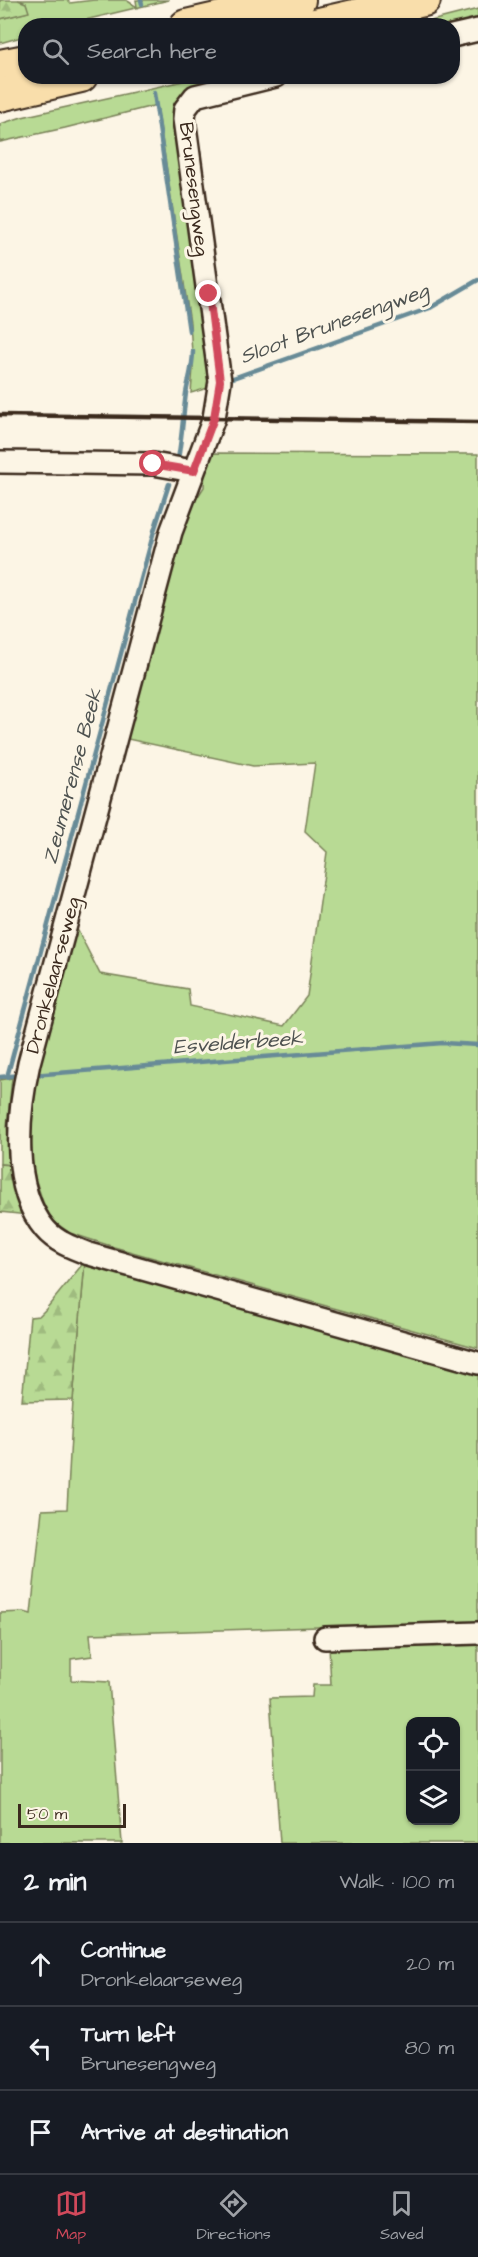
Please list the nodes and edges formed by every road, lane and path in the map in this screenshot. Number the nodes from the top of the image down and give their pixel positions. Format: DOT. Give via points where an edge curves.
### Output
graph roads {
  1 [pos="299,0"];
  2 [pos="424,0"];
  3 [pos="221,18"];
  4 [pos="345,18"];
  5 [pos="478,30"];
  6 [pos="460,34"];
  7 [pos="18,70"];
  8 [pos="28,84"];
  9 [pos="244,84"];
  10 [pos="2,88"];
  11 [pos="0,462"];
  12 [pos="194,471"];
  13 [pos="478,1363"];
  14 [pos="478,1633"];
  15 [pos="325,1638"];
  1 -- 3 [label="highway"];
  2 -- 4 [label="highway"];
  5 -- 6 [label="street"];
  7 -- 10 [label="highway"];
  8 -- 10 [label="highway"];
  9 -- 12 [label="street, Brunesengweg" via="195,96 185,109 220,381 214,418"];
  11 -- 12 [label="street" via="153,464"];
  12 -- 13 [label="street, Dronkelaarseweg" via="171,532 29,1063 20,1136 22,1172 30,1204 45,1229 64,1244 89,1254"];
  14 -- 15 [label="street"];
}
